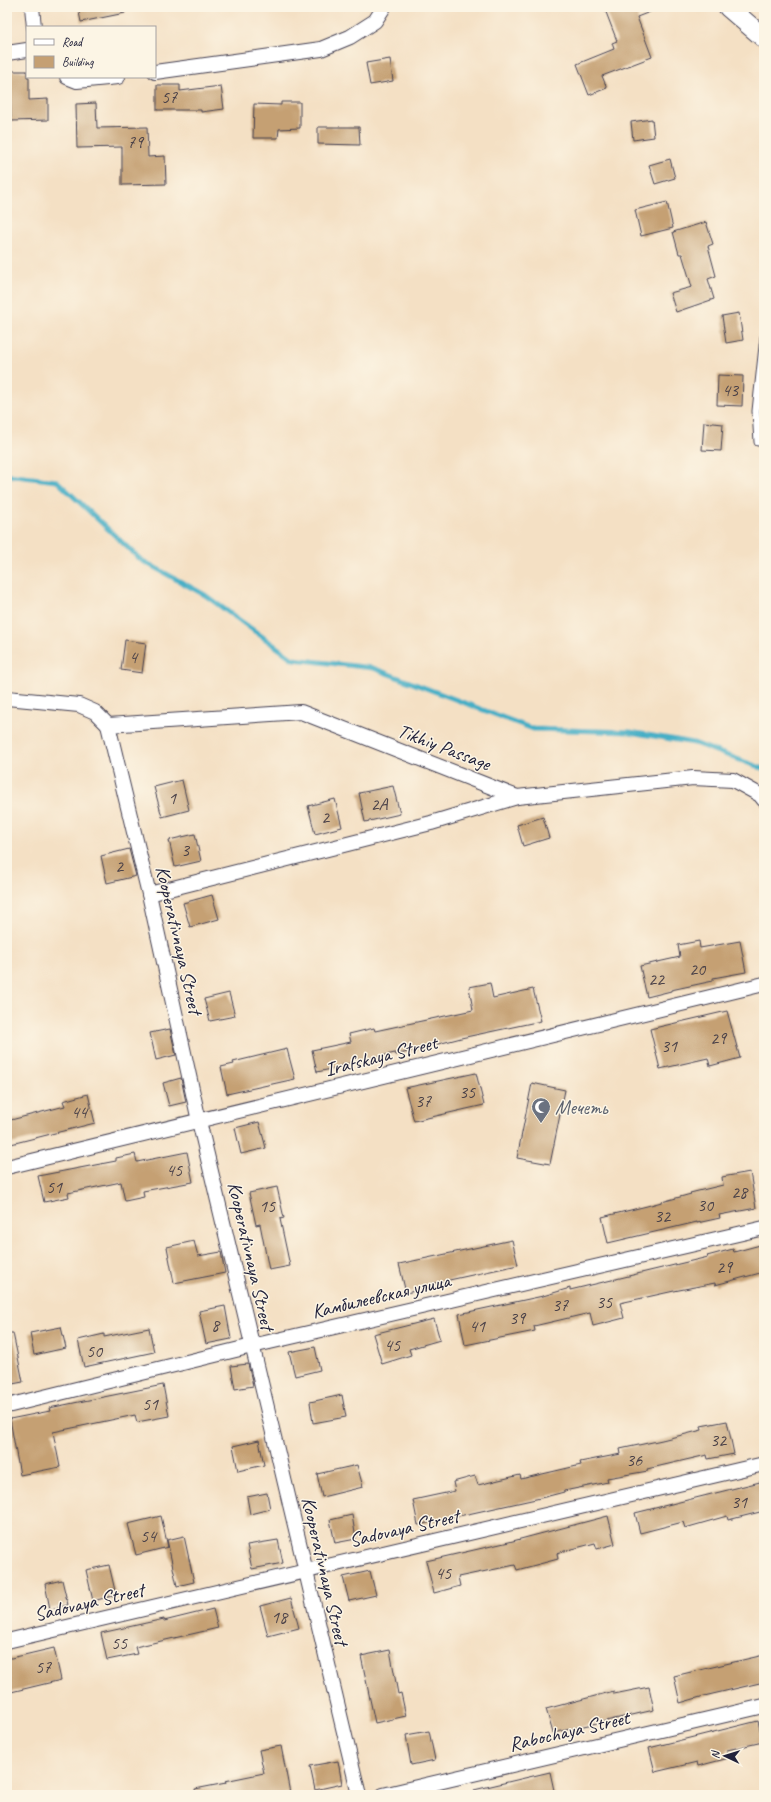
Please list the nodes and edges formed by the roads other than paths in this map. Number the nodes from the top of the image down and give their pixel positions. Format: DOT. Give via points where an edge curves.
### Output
graph roads {
  1 [pos="32,7"];
  2 [pos="384,7"];
  3 [pos="728,7"];
  4 [pos="34,26"];
  5 [pos="764,38"];
  6 [pos="26,50"];
  7 [pos="7,53"];
  8 [pos="156,72"];
  9 [pos="70,78"];
  10 [pos="108,78"];
  11 [pos="764,337"];
  12 [pos="758,442"];
  13 [pos="7,698"];
  14 [pos="108,725"];
  15 [pos="517,797"];
  16 [pos="764,800"];
  17 [pos="149,894"];
  18 [pos="764,984"];
  19 [pos="199,1121"];
  20 [pos="7,1167"];
  21 [pos="764,1228"];
  22 [pos="252,1346"];
  23 [pos="7,1406"];
  24 [pos="764,1464"];
  25 [pos="305,1571"];
  26 [pos="7,1641"];
  27 [pos="764,1706"];
  28 [pos="359,1795"];
  29 [pos="383,1795"];
  1 -- 4 [label="street"];
  2 -- 8 [label="street" via="375,21 350,37 321,49"];
  3 -- 5 [label="main road"];
  6 -- 7 [label="street"];
  9 -- 10 [label="street" via="77,81"];
  11 -- 12 [label="lane" via="756,411"];
  13 -- 14 [label="street" via="79,705 95,712"];
  14 -- 15 [label="street, Tikhiy Passage" via="301,712"];
  14 -- 17 [label="street, Kooperativnaya Street"];
  15 -- 16 [label="street, Tikhiy Passage" via="693,778 733,780 760,795"];
  15 -- 17 [label="street" via="431,823"];
  17 -- 19 [label="street, Kooperativnaya Street"];
  18 -- 19 [label="street, Irafskaya Street"];
  19 -- 20 [label="street, Irafskaya Street"];
  19 -- 22 [label="street, Kooperativnaya Street"];
  21 -- 22 [label="street, Камбилеевская улица"];
  22 -- 23 [label="street, Камбилеевская улица"];
  22 -- 25 [label="street, Kooperativnaya Street"];
  24 -- 25 [label="street, Sadovaya Street"];
  25 -- 26 [label="street, Sadovaya Street"];
  25 -- 28 [label="street, Kooperativnaya Street"];
  27 -- 29 [label="street, Rabochaya Street"];
}
